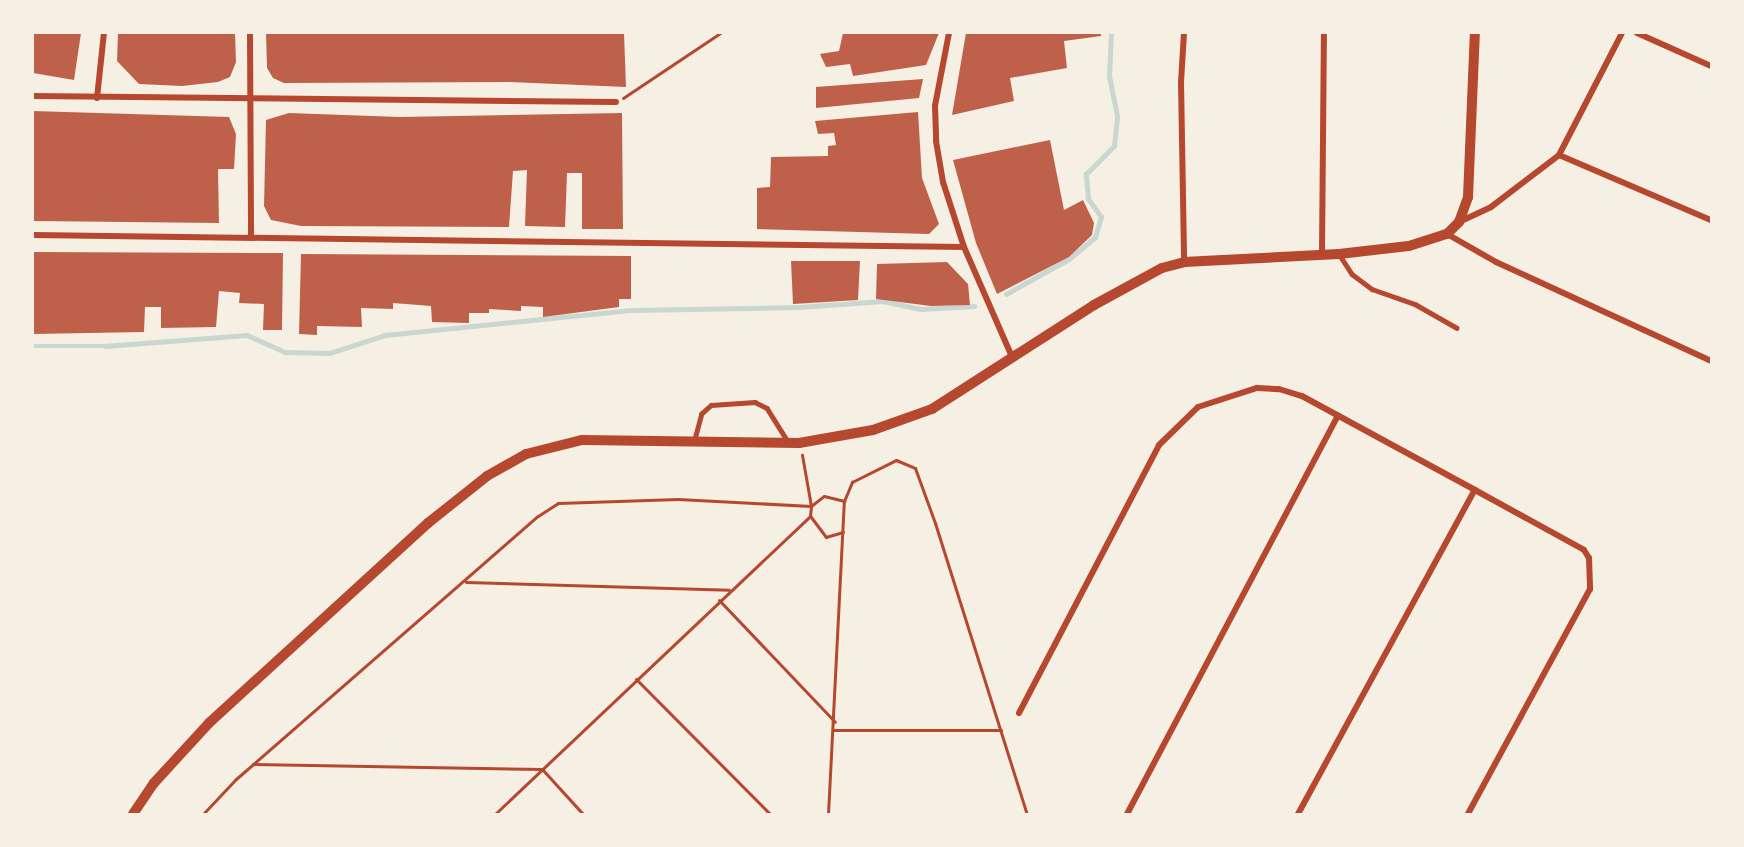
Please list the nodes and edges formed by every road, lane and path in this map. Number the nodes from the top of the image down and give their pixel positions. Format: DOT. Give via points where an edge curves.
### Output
graph roads {
  1 [pos="104,33"];
  2 [pos="250,33"];
  3 [pos="720,33"];
  4 [pos="949,33"];
  5 [pos="1184,33"];
  6 [pos="1324,33"];
  7 [pos="1475,33"];
  8 [pos="1622,33"];
  9 [pos="1637,33"];
  10 [pos="1711,66"];
  11 [pos="33,96"];
  12 [pos="97,98"];
  13 [pos="250,99"];
  14 [pos="616,102"];
  15 [pos="1559,155"];
  16 [pos="1711,220"];
  17 [pos="1459,222"];
  18 [pos="1447,234"];
  19 [pos="33,235"];
  20 [pos="251,237"];
  21 [pos="964,247"];
  22 [pos="1322,254"];
  23 [pos="1339,254"];
  24 [pos="1184,262"];
  25 [pos="1457,328"];
  26 [pos="1014,359"];
  27 [pos="1711,361"];
  28 [pos="1338,415"];
  29 [pos="694,441"];
  30 [pos="795,443"];
  31 [pos="1475,489"];
  32 [pos="844,501"];
  33 [pos="811,506"];
  34 [pos="810,516"];
  35 [pos="843,532"];
  36 [pos="465,582"];
  37 [pos="729,590"];
  38 [pos="719,600"];
  39 [pos="636,679"];
  40 [pos="1019,713"];
  41 [pos="835,722"];
  42 [pos="834,730"];
  43 [pos="1001,730"];
  44 [pos="253,764"];
  45 [pos="542,770"];
  46 [pos="133,814"];
  47 [pos="203,814"];
  48 [pos="495,814"];
  49 [pos="583,814"];
  50 [pos="770,814"];
  51 [pos="828,814"];
  52 [pos="1027,814"];
  53 [pos="1127,814"];
  54 [pos="1298,814"];
  55 [pos="1468,814"];
  1 -- 12 [label="street"];
  2 -- 13 [label="street"];
  3 -- 14 [label="path"];
  4 -- 21 [label="street" via="935,106 936,141 943,182"];
  5 -- 24 [label="street" via="1180,81"];
  6 -- 22 [label="street"];
  7 -- 17 [label="street" via="1472,166 1468,197"];
  8 -- 15 [label="street"];
  9 -- 10 [label="street"];
  11 -- 12 [label="street"];
  12 -- 13 [label="street"];
  13 -- 14 [label="street"];
  13 -- 20 [label="street"];
  15 -- 16 [label="street"];
  15 -- 17 [label="street" via="1491,207"];
  17 -- 18 [label="street"];
  18 -- 23 [label="street" via="1409,246"];
  18 -- 27 [label="street" via="1496,262"];
  19 -- 20 [label="street"];
  20 -- 21 [label="street"];
  21 -- 26 [label="street"];
  22 -- 23 [label="street"];
  22 -- 24 [label="street"];
  23 -- 25 [label="lane" via="1352,274 1367,286 1415,304"];
  24 -- 26 [label="street" via="1162,268 1122,289"];
  26 -- 30 [label="street" via="932,409 901,422"];
  28 -- 31 [label="street"];
  28 -- 40 [label="street" via="1302,396 1257,388 1198,407 1180,421 1159,445"];
  28 -- 53 [label="street"];
  29 -- 30 [label="street"];
  29 -- 30 [label="lane" via="701,414 711,405 755,402 767,408"];
  29 -- 46 [label="street" via="582,440 554,445 487,476 428,523 209,723 154,783"];
  30 -- 33 [label="path"];
  31 -- 54 [label="street"];
  31 -- 55 [label="street" via="1584,549 1592,578 1590,590"];
  32 -- 33 [label="path" via="824,496"];
  32 -- 35 [label="path"];
  32 -- 43 [label="path" via="852,482 896,460 915,468"];
  33 -- 34 [label="path"];
  33 -- 36 [label="path" via="678,499 558,503 538,516"];
  34 -- 35 [label="path" via="826,537"];
  34 -- 37 [label="path"];
  35 -- 41 [label="path"];
  36 -- 37 [label="path"];
  36 -- 44 [label="path"];
  37 -- 38 [label="path"];
  38 -- 39 [label="path"];
  38 -- 41 [label="path"];
  39 -- 45 [label="path"];
  39 -- 50 [label="path"];
  41 -- 42 [label="path"];
  42 -- 43 [label="path"];
  42 -- 51 [label="path"];
  43 -- 52 [label="path"];
  44 -- 45 [label="path"];
  44 -- 47 [label="path"];
  45 -- 48 [label="path"];
  45 -- 49 [label="path"];
}
